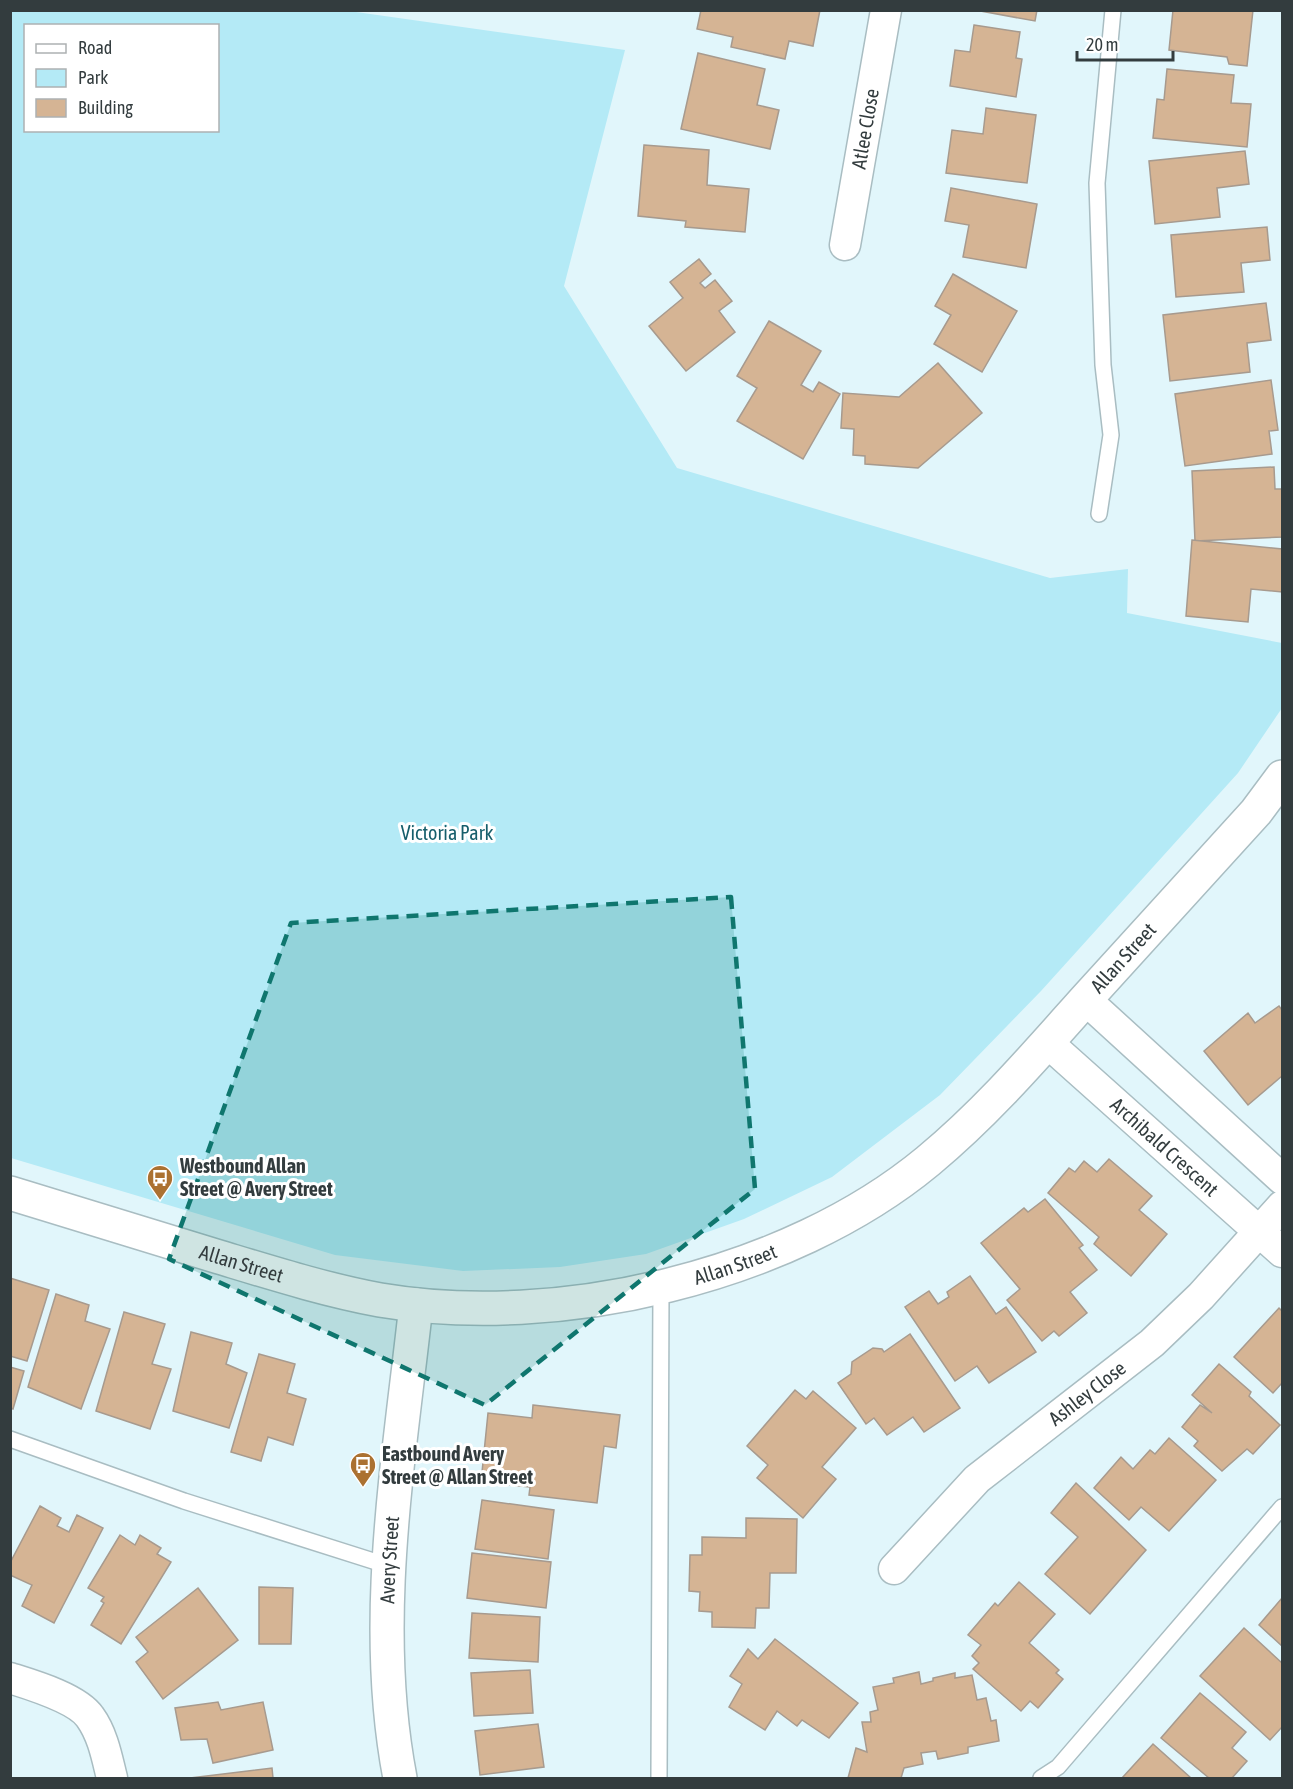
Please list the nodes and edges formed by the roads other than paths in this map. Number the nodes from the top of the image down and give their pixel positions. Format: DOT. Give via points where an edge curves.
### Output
graph roads {
  1 [pos="886,10"];
  2 [pos="1113,10"];
  3 [pos="845,245"];
  4 [pos="1099,514"];
  5 [pos="1282,777"];
  6 [pos="1086,1000"];
  7 [pos="1047,1042"];
  8 [pos="1282,1179"];
  9 [pos="10,1194"];
  10 [pos="1273,1217"];
  11 [pos="1282,1252"];
  12 [pos="661,1289"];
  13 [pos="416,1305"];
  14 [pos="10,1439"];
  15 [pos="1282,1507"];
  16 [pos="389,1566"];
  17 [pos="894,1569"];
  18 [pos="10,1678"];
  19 [pos="112,1779"];
  20 [pos="400,1779"];
  21 [pos="659,1779"];
  22 [pos="1041,1779"];
  1 -- 3 [label="street, Atlee Close"];
  2 -- 4 [label="lane" via="1097,183 1103,365 1111,435"];
  5 -- 6 [label="street, Allan Street" via="1256,812"];
  6 -- 7 [label="street, Allan Street"];
  6 -- 8 [label="street"];
  7 -- 10 [label="street, Archibald Crescent"];
  7 -- 12 [label="street, Allan Street" via="1002,1094 964,1129 925,1164 875,1199 820,1231"];
  9 -- 13 [label="street, Allan Street" via="342,1292"];
  10 -- 11 [label="street, Archibald Crescent"];
  10 -- 17 [label="street, Ashley Close" via="1152,1343 977,1479"];
  12 -- 13 [label="street, Allan Street" via="557,1305"];
  12 -- 21 [label="lane"];
  13 -- 16 [label="street, Avery Street"];
  14 -- 16 [label="lane" via="184,1501"];
  15 -- 22 [label="lane" via="1058,1767"];
  16 -- 20 [label="street, Avery Street" via="387,1647"];
  18 -- 19 [label="street" via="67,1700 89,1715 100,1735"];
}
